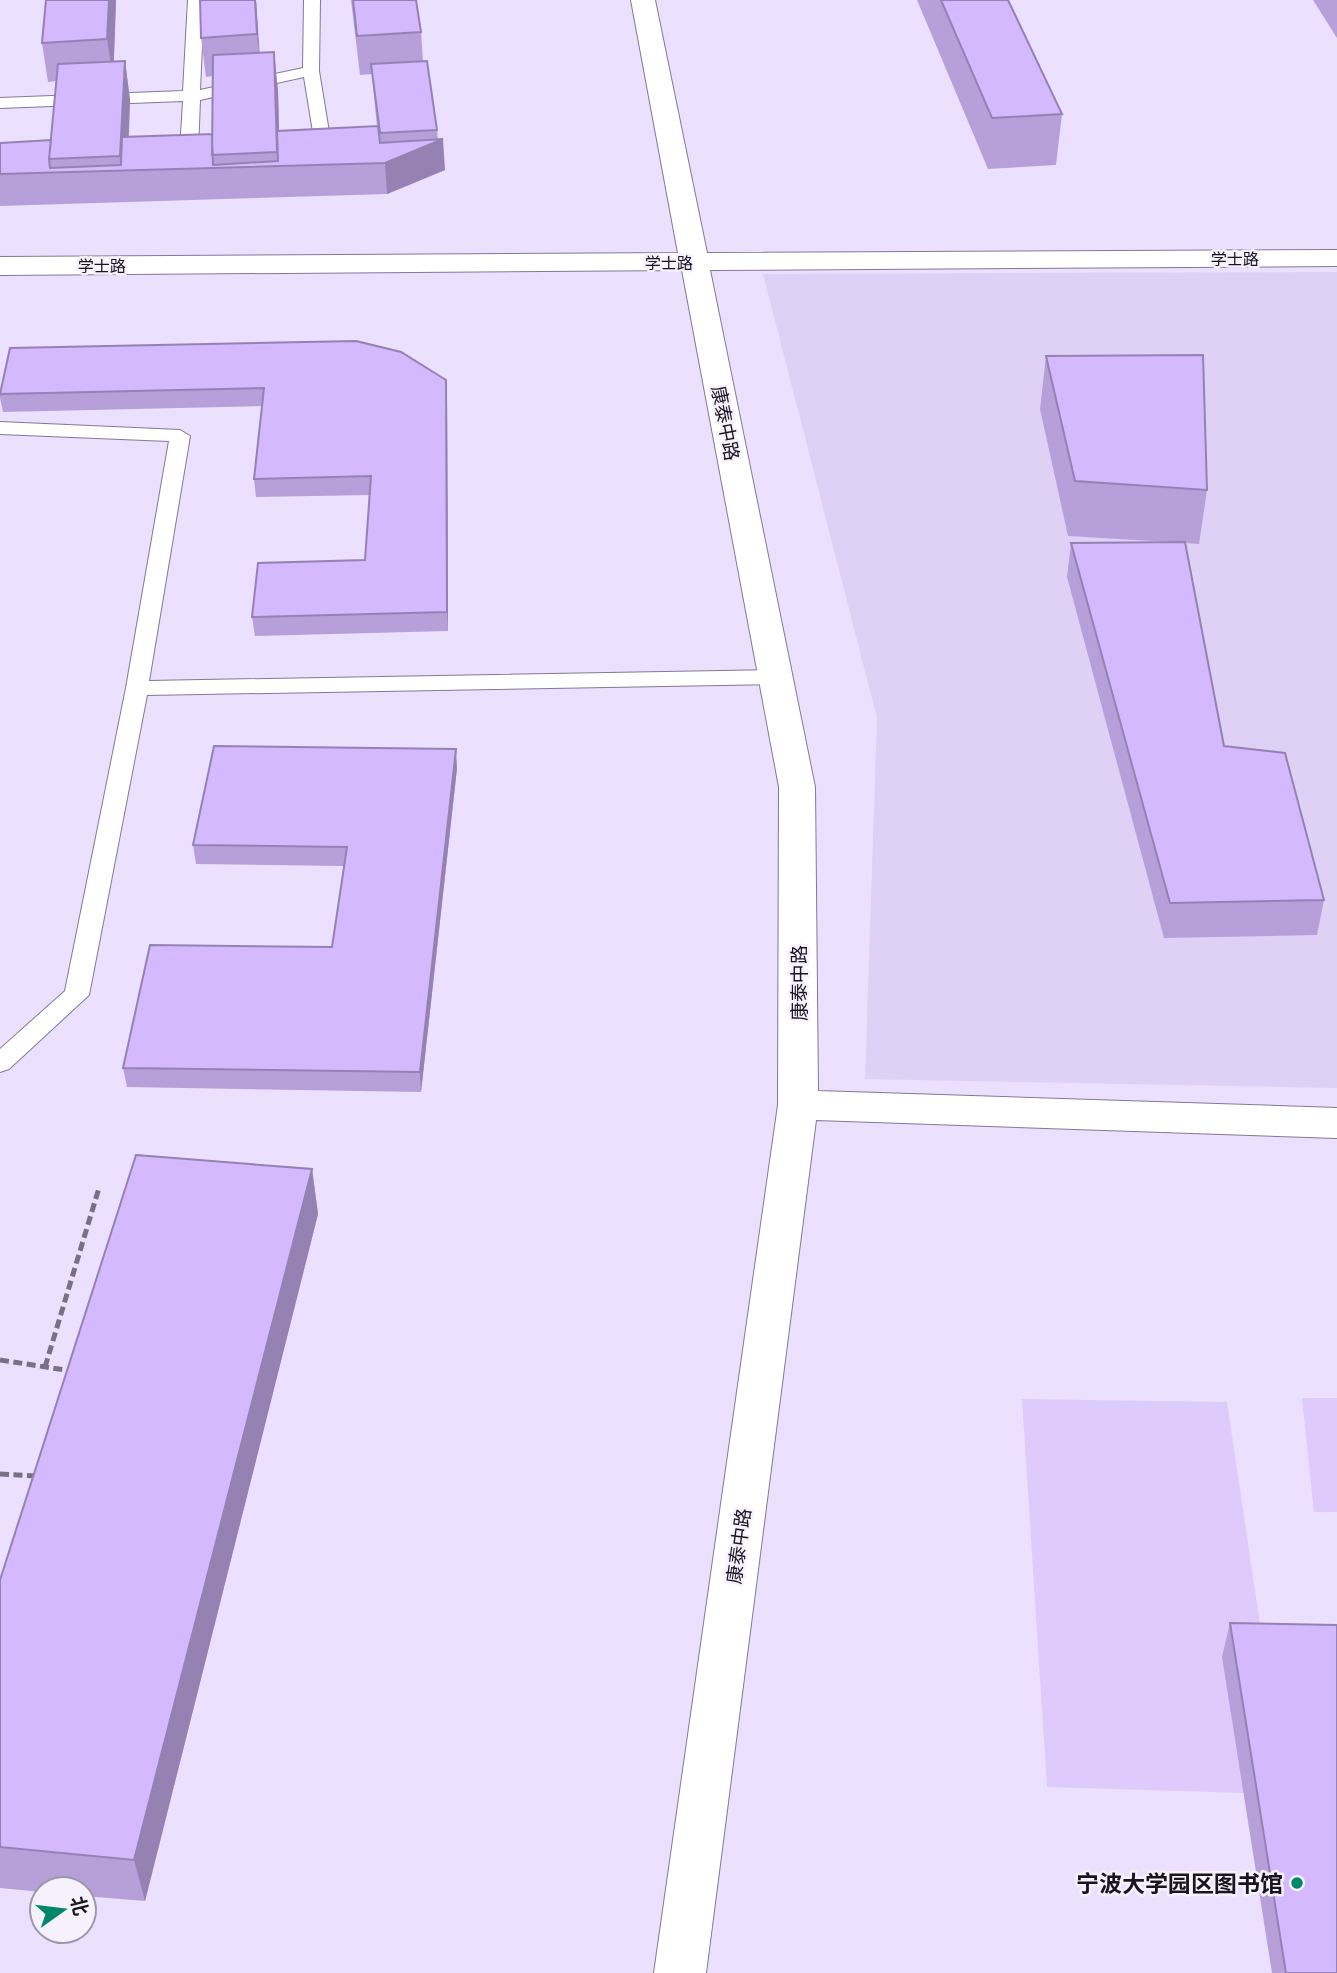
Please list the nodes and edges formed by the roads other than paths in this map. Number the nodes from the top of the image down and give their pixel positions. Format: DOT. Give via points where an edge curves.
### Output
graph roads {
  1 [pos="196,0"];
  2 [pos="312,0"];
  3 [pos="643,0"];
  4 [pos="311,71"];
  5 [pos="193,96"];
  6 [pos="0,103"];
  7 [pos="321,132"];
  8 [pos="189,151"];
  9 [pos="1337,258"];
  10 [pos="695,262"];
  11 [pos="1,269"];
  12 [pos="0,428"];
  13 [pos="775,677"];
  14 [pos="136,688"];
  15 [pos="0,1063"];
  16 [pos="798,1105"];
  17 [pos="1337,1123"];
  18 [pos="680,1973"];
  1 -- 5 [label="lane"];
  2 -- 4 [label="lane"];
  3 -- 10 [label="street, 康泰中路"];
  4 -- 5 [label="lane"];
  4 -- 7 [label="lane"];
  5 -- 6 [label="lane"];
  5 -- 8 [label="lane"];
  9 -- 10 [label="street, 学士路"];
  10 -- 11 [label="street, 学士路"];
  10 -- 13 [label="street, 康泰中路"];
  12 -- 14 [label="lane" via="180,436"];
  13 -- 14 [label="lane"];
  13 -- 16 [label="street, 康泰中路" via="797,787"];
  14 -- 15 [label="lane" via="77,995"];
  16 -- 17 [label="street"];
  16 -- 18 [label="street, 康泰中路"];
}
